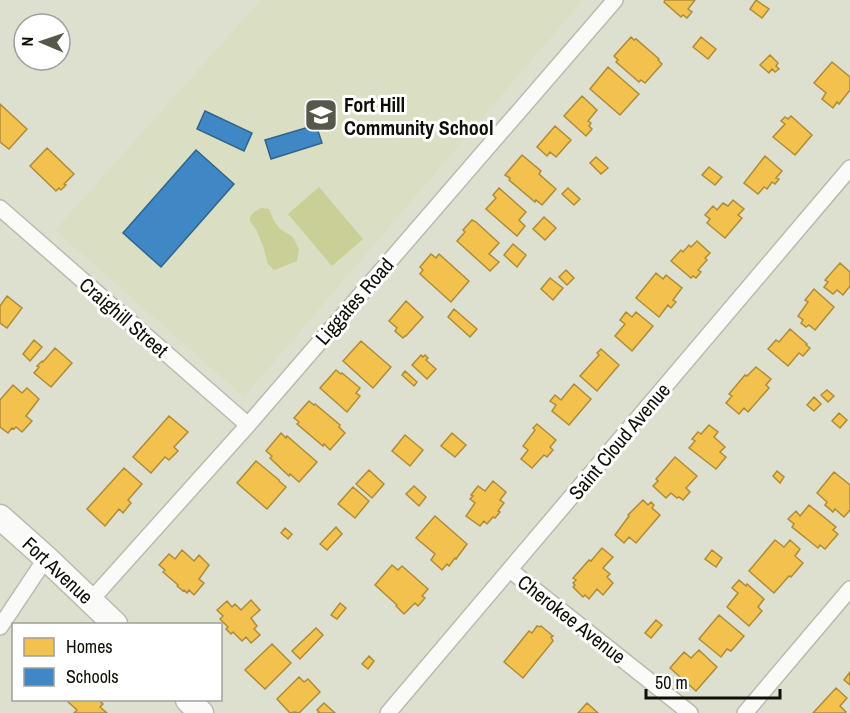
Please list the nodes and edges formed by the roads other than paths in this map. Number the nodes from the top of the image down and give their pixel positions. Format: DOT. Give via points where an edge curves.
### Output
graph roads {
  1 [pos="615,0"];
  2 [pos="850,168"];
  3 [pos="0,208"];
  4 [pos="248,425"];
  5 [pos="0,517"];
  6 [pos="46,558"];
  7 [pos="510,570"];
  8 [pos="850,589"];
  9 [pos="91,600"];
  10 [pos="114,623"];
  11 [pos="0,627"];
  12 [pos="190,701"];
  13 [pos="201,713"];
  14 [pos="388,713"];
  15 [pos="690,713"];
  16 [pos="745,713"];
  1 -- 4 [label="street, Liggates Road"];
  2 -- 7 [label="street, Saint Cloud Avenue"];
  3 -- 4 [label="street, Craighill Street"];
  4 -- 9 [label="street, Liggates Road"];
  5 -- 6 [label="main road, Fort Avenue"];
  6 -- 9 [label="main road, Fort Avenue"];
  6 -- 11 [label="street"];
  7 -- 14 [label="street, Saint Cloud Avenue"];
  7 -- 15 [label="street, Cherokee Avenue"];
  8 -- 16 [label="street"];
  9 -- 10 [label="main road, Fort Avenue"];
  12 -- 13 [label="main road"];
}
